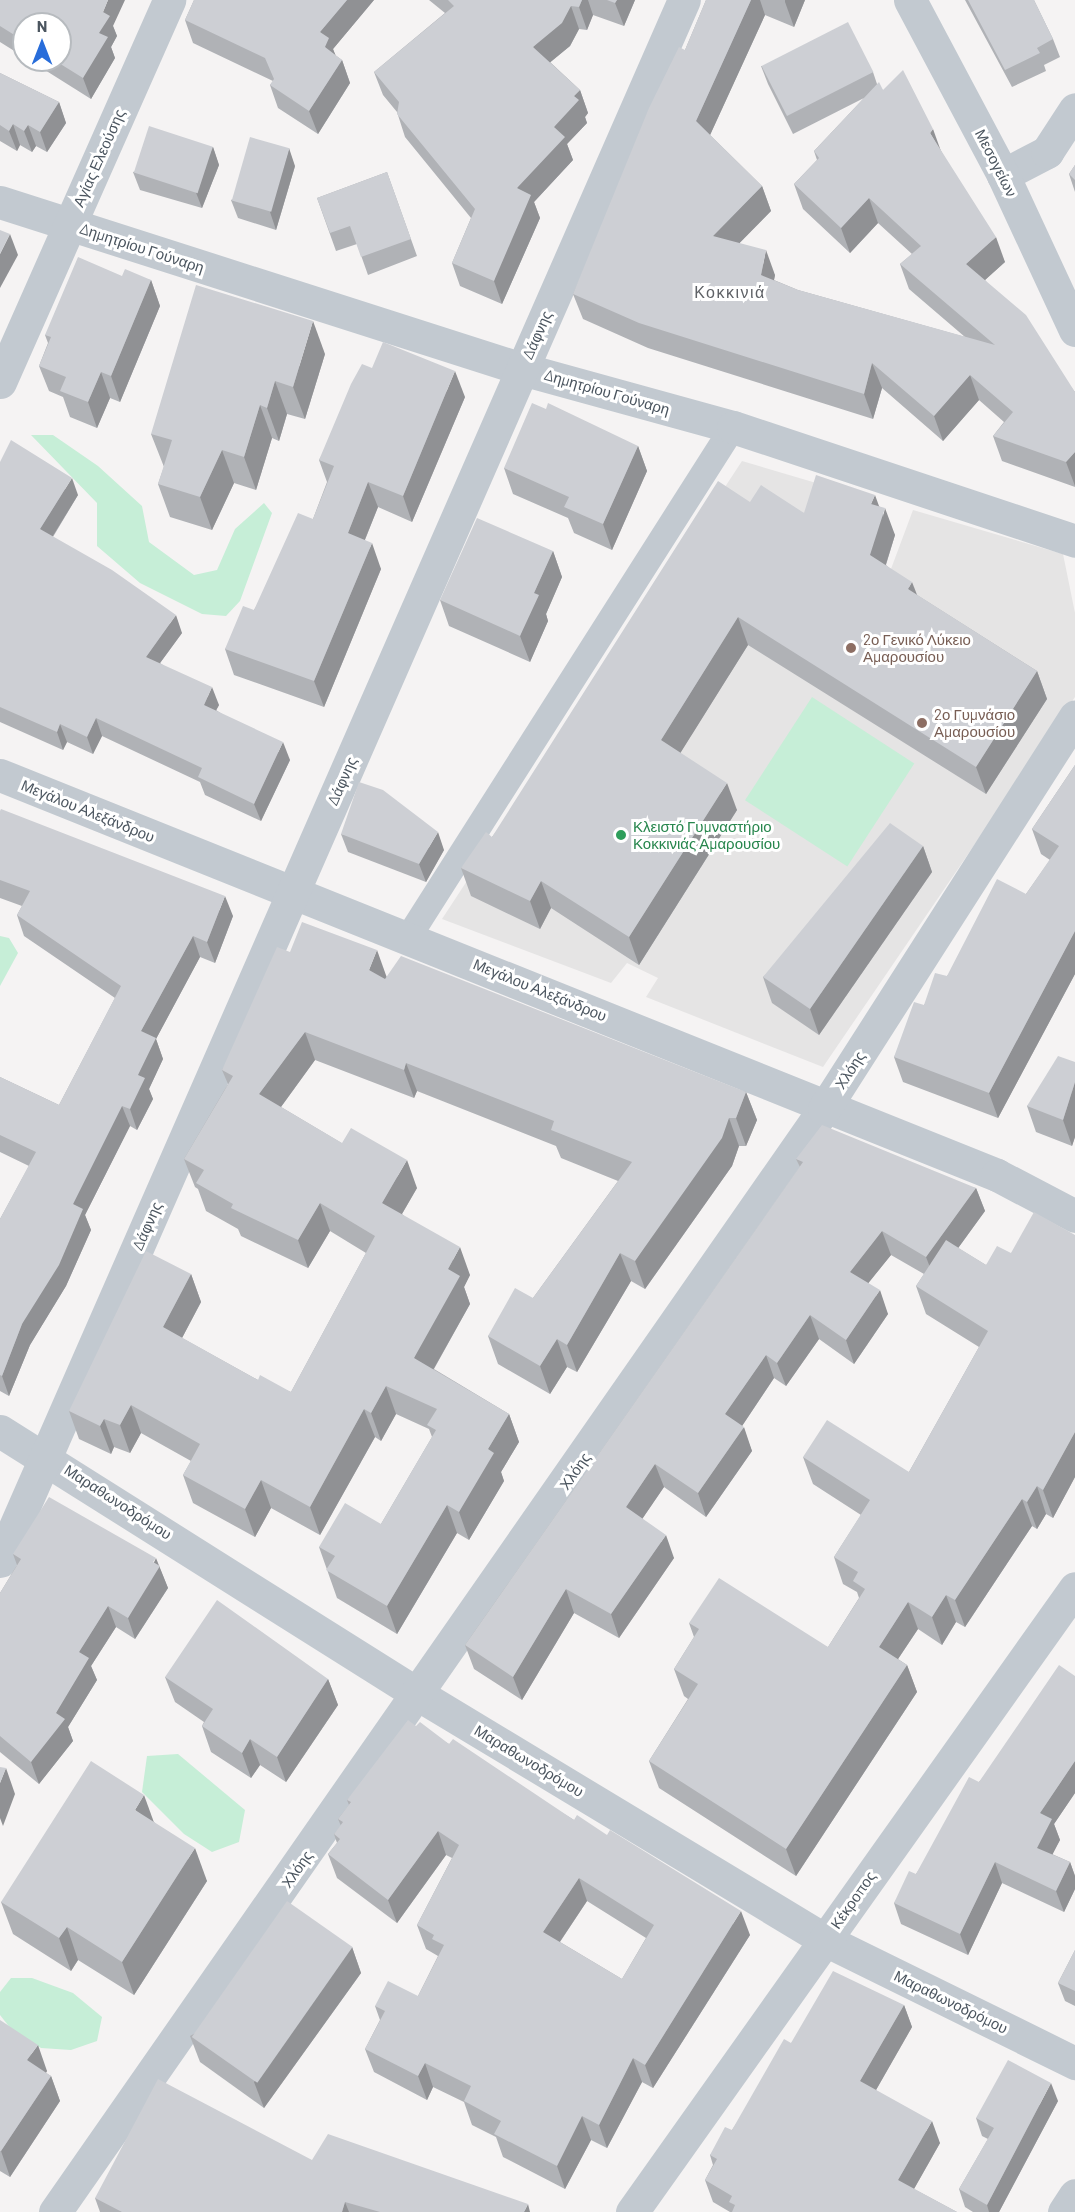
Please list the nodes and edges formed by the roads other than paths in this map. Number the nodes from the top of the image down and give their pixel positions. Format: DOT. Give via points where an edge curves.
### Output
graph roads {
  1 [pos="169,0"];
  2 [pos="684,0"];
  3 [pos="910,0"];
  4 [pos="1075,110"];
  5 [pos="1003,175"];
  6 [pos="0,202"];
  7 [pos="70,225"];
  8 [pos="1075,330"];
  9 [pos="522,369"];
  10 [pos="0,382"];
  11 [pos="733,427"];
  12 [pos="1075,541"];
  13 [pos="1075,717"];
  14 [pos="0,775"];
  15 [pos="292,894"];
  16 [pos="408,938"];
  17 [pos="824,1110"];
  18 [pos="1075,1216"];
  19 [pos="0,1431"];
  20 [pos="46,1456"];
  21 [pos="0,1561"];
  22 [pos="1075,1588"];
  23 [pos="419,1695"];
  24 [pos="825,1940"];
  25 [pos="1075,2063"];
  26 [pos="1075,2195"];
  27 [pos="55,2212"];
  28 [pos="632,2212"];
  29 [pos="1064,2212"];
  1 -- 7 [label="street, Αγίας Ελεούσης"];
  2 -- 9 [label="street, Δάφνης"];
  3 -- 5 [label="street, Μεσογείων"];
  4 -- 5 [label="street" via="1047,152"];
  5 -- 8 [label="street, Μεσογείων"];
  6 -- 7 [label="street, Δημητρίου Γούναρη"];
  7 -- 9 [label="street, Δημητρίου Γούναρη"];
  7 -- 10 [label="street, Αγίας Ελεούσης"];
  9 -- 11 [label="street, Δημητρίου Γούναρη"];
  9 -- 15 [label="street, Δάφνης"];
  11 -- 12 [label="street, Δημητρίου Γούναρη"];
  11 -- 16 [label="street"];
  13 -- 17 [label="street, Χλόης"];
  14 -- 15 [label="street, Μεγάλου Αλεξάνδρου"];
  15 -- 16 [label="street, Μεγάλου Αλεξάνδρου"];
  15 -- 20 [label="street, Δάφνης"];
  16 -- 17 [label="street, Μεγάλου Αλεξάνδρου"];
  17 -- 18 [label="street, Μεγάλου Αλεξάνδρου" via="997,1175"];
  17 -- 23 [label="street, Χλόης"];
  19 -- 20 [label="street, Μαραθωνοδρόμου"];
  20 -- 21 [label="street, Δάφνης"];
  20 -- 23 [label="street, Μαραθωνοδρόμου"];
  22 -- 24 [label="street, Κέκροπος"];
  23 -- 24 [label="street, Μαραθωνοδρόμου"];
  23 -- 27 [label="street, Χλόης"];
  24 -- 25 [label="street, Μαραθωνοδρόμου"];
  24 -- 28 [label="street, Κέκροπος"];
  26 -- 29 [label="street"];
}
